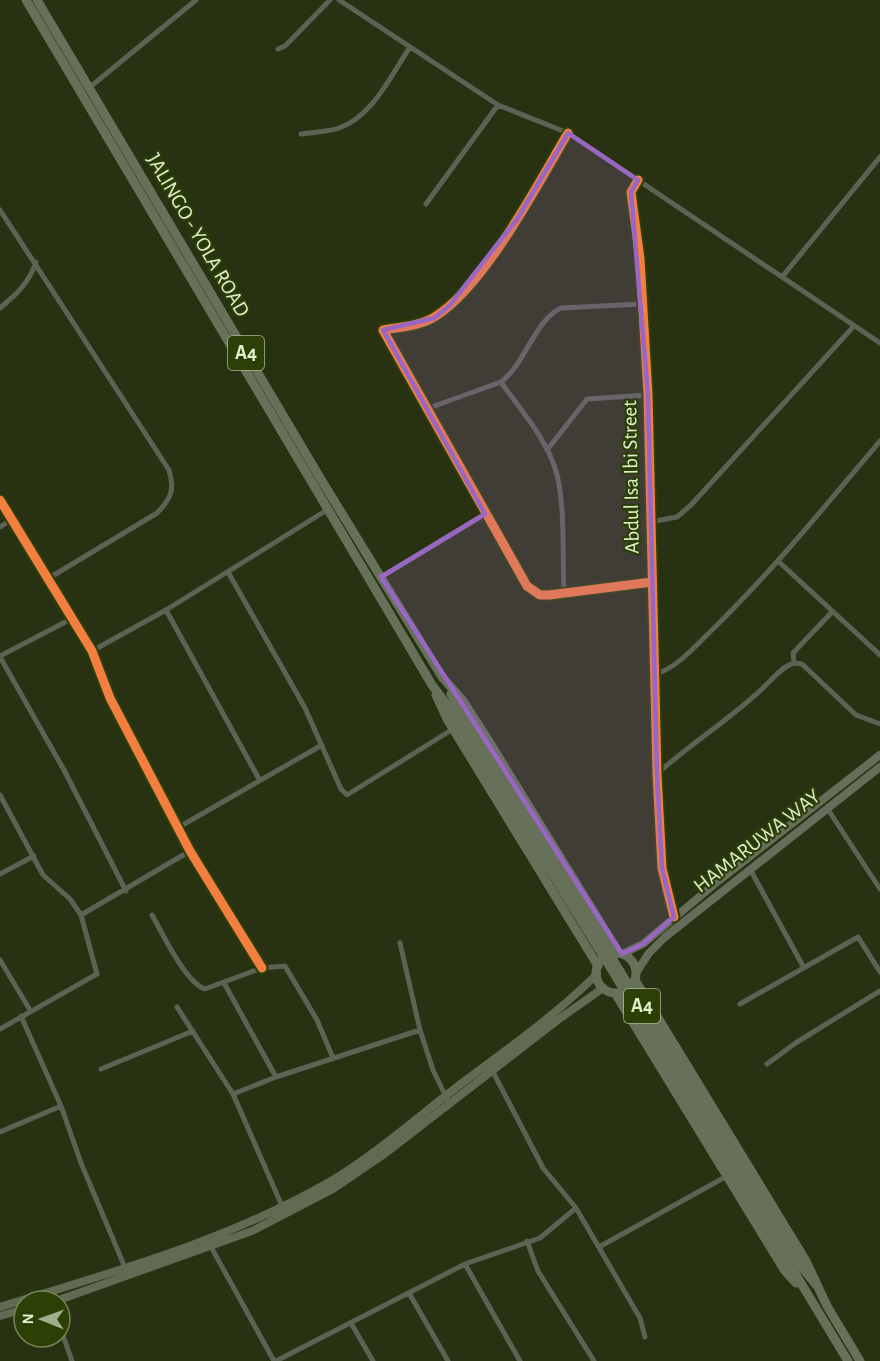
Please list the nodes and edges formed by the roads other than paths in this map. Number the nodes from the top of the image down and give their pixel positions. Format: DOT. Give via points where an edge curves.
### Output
graph roads {
  1 [pos="26,0"];
  2 [pos="37,0"];
  3 [pos="196,0"];
  4 [pos="330,0"];
  5 [pos="339,0"];
  6 [pos="410,47"];
  7 [pos="278,49"];
  8 [pos="90,87"];
  9 [pos="498,105"];
  10 [pos="568,133"];
  11 [pos="301,134"];
  12 [pos="880,157"];
  13 [pos="638,180"];
  14 [pos="426,204"];
  15 [pos="0,210"];
  16 [pos="36,262"];
  17 [pos="782,277"];
  18 [pos="642,304"];
  19 [pos="0,308"];
  20 [pos="854,326"];
  21 [pos="880,343"];
  22 [pos="501,382"];
  23 [pos="648,395"];
  24 [pos="426,409"];
  25 [pos="880,441"];
  26 [pos="547,450"];
  27 [pos="0,500"];
  28 [pos="327,510"];
  29 [pos="485,514"];
  30 [pos="11,520"];
  31 [pos="650,522"];
  32 [pos="0,527"];
  33 [pos="778,561"];
  34 [pos="228,572"];
  35 [pos="381,577"];
  36 [pos="49,578"];
  37 [pos="652,582"];
  38 [pos="564,593"];
  39 [pos="166,610"];
  40 [pos="832,612"];
  41 [pos="73,618"];
  42 [pos="92,651"];
  43 [pos="880,655"];
  44 [pos="0,657"];
  45 [pos="794,663"];
  46 [pos="654,675"];
  47 [pos="442,677"];
  48 [pos="432,685"];
  49 [pos="880,724"];
  50 [pos="453,729"];
  51 [pos="476,744"];
  52 [pos="322,745"];
  53 [pos="880,755"];
  54 [pos="880,767"];
  55 [pos="657,774"];
  56 [pos="259,779"];
  57 [pos="0,795"];
  58 [pos="826,808"];
  59 [pos="178,827"];
  60 [pos="190,851"];
  61 [pos="34,856"];
  62 [pos="750,868"];
  63 [pos="0,874"];
  64 [pos="880,889"];
  65 [pos="126,891"];
  66 [pos="81,915"];
  67 [pos="152,915"];
  68 [pos="674,917"];
  69 [pos="400,943"];
  70 [pos="620,953"];
  71 [pos="0,960"];
  72 [pos="262,968"];
  73 [pos="804,968"];
  74 [pos="597,970"];
  75 [pos="880,972"];
  76 [pos="635,977"];
  77 [pos="224,982"];
  78 [pos="603,988"];
  79 [pos="880,991"];
  80 [pos="615,993"];
  81 [pos="740,1004"];
  82 [pos="177,1007"];
  83 [pos="30,1010"];
  84 [pos="21,1016"];
  85 [pos="0,1029"];
  86 [pos="193,1030"];
  87 [pos="420,1030"];
  88 [pos="333,1058"];
  89 [pos="767,1064"];
  90 [pos="101,1069"];
  91 [pos="492,1070"];
  92 [pos="276,1077"];
  93 [pos="233,1094"];
  94 [pos="446,1100"];
  95 [pos="61,1106"];
  96 [pos="0,1132"];
  97 [pos="727,1176"];
  98 [pos="282,1206"];
  99 [pos="576,1208"];
  100 [pos="527,1241"];
  101 [pos="210,1244"];
  102 [pos="599,1247"];
  103 [pos="465,1264"];
  104 [pos="126,1270"];
  105 [pos="800,1274"];
  106 [pos="817,1286"];
  107 [pos="72,1289"];
  108 [pos="409,1293"];
  109 [pos="806,1293"];
  110 [pos="72,1295"];
  111 [pos="351,1323"];
  112 [pos="645,1337"];
  113 [pos="593,1360"];
  114 [pos="275,1361"];
  115 [pos="373,1361"];
  116 [pos="448,1361"];
  117 [pos="520,1361"];
  118 [pos="848,1361"];
  119 [pos="860,1361"];
  1 -- 28 [label="highway, A4"];
  2 -- 8 [label="highway, JALINGO - YOLA ROAD / A4"];
  3 -- 8 [label="street"];
  4 -- 7 [label="street"];
  5 -- 6 [label="street"];
  6 -- 9 [label="street"];
  6 -- 11 [label="street" via="359,118 339,128"];
  8 -- 35 [label="highway, JALINGO - YOLA ROAD / A4"];
  9 -- 10 [label="street"];
  9 -- 14 [label="street"];
  10 -- 13 [label="street"];
  10 -- 24 [label="street" via="517,219 458,297 434,318 383,330"];
  12 -- 17 [label="street"];
  13 -- 17 [label="street"];
  13 -- 18 [label="street, Abdul Isa Ibi Street" via="631,192 638,232"];
  15 -- 16 [label="street"];
  16 -- 19 [label="street" via="20,292"];
  16 -- 36 [label="street" via="173,482 168,503 158,513"];
  17 -- 20 [label="street"];
  18 -- 22 [label="street" via="561,308 550,313"];
  18 -- 23 [label="street, Abdul Isa Ibi Street"];
  20 -- 21 [label="street"];
  20 -- 31 [label="street" via="691,505 677,518"];
  22 -- 24 [label="street"];
  22 -- 26 [label="street"];
  23 -- 26 [label="street" via="587,399"];
  23 -- 31 [label="street, Abdul Isa Ibi Street"];
  24 -- 29 [label="street"];
  25 -- 33 [label="street"];
  26 -- 38 [label="street" via="559,487"];
  27 -- 30 [label="street"];
  28 -- 34 [label="street"];
  28 -- 48 [label="highway, A4"];
  29 -- 35 [label="street"];
  29 -- 38 [label="street" via="526,586 540,595"];
  30 -- 32 [label="street"];
  30 -- 36 [label="street"];
  31 -- 37 [label="street, Abdul Isa Ibi Street"];
  33 -- 40 [label="street"];
  33 -- 46 [label="street" via="697,645 667,671"];
  34 -- 39 [label="street"];
  34 -- 52 [label="street"];
  35 -- 47 [label="highway, JALINGO - YOLA ROAD / A4"];
  36 -- 41 [label="street"];
  37 -- 38 [label="street"];
  37 -- 46 [label="street, Abdul Isa Ibi Street"];
  39 -- 42 [label="street"];
  39 -- 56 [label="street"];
  40 -- 43 [label="street"];
  40 -- 45 [label="street" via="793,653"];
  41 -- 42 [label="street"];
  41 -- 44 [label="street"];
  42 -- 59 [label="street" via="110,698"];
  44 -- 65 [label="street"];
  45 -- 49 [label="street" via="802,664 856,715"];
  45 -- 55 [label="street"];
  46 -- 55 [label="street, Abdul Isa Ibi Street"];
  47 -- 51 [label="highway, A4"];
  47 -- 70 [label="highway, JALINGO - YOLA ROAD / A4" via="463,702"];
  48 -- 50 [label="highway, A4"];
  48 -- 51 [label="highway, A4"];
  50 -- 52 [label="street" via="347,795"];
  50 -- 74 [label="highway, A4"];
  51 -- 105 [label="highway, A4"];
  52 -- 56 [label="street"];
  53 -- 68 [label="main road"];
  54 -- 58 [label="main road, HAMARUWA WAY"];
  55 -- 68 [label="street, Abdul Isa Ibi Street" via="662,868"];
  56 -- 59 [label="street"];
  57 -- 61 [label="street"];
  58 -- 62 [label="main road, HAMARUWA WAY"];
  58 -- 64 [label="street"];
  59 -- 60 [label="street"];
  60 -- 65 [label="street"];
  60 -- 72 [label="street"];
  61 -- 63 [label="street"];
  61 -- 66 [label="street" via="43,875 70,899"];
  62 -- 73 [label="street"];
  62 -- 76 [label="main road, HAMARUWA WAY" via="649,952"];
  65 -- 66 [label="street"];
  66 -- 83 [label="street" via="97,974"];
  67 -- 77 [label="street" via="198,987 205,989"];
  68 -- 70 [label="main road" via="643,944"];
  69 -- 87 [label="street"];
  70 -- 74 [label="highway" via="605,956"];
  70 -- 76 [label="highway, A4" via="629,958"];
  71 -- 83 [label="street"];
  72 -- 77 [label="street"];
  72 -- 88 [label="street" via="285,966 317,1020"];
  73 -- 75 [label="street" via="858,938"];
  73 -- 81 [label="street"];
  74 -- 78 [label="highway, A4"];
  74 -- 94 [label="main road" via="548,1018"];
  76 -- 80 [label="highway, A4" via="627,990"];
  76 -- 106 [label="highway, A4"];
  77 -- 92 [label="street"];
  78 -- 80 [label="highway, A4"];
  78 -- 91 [label="main road"];
  79 -- 89 [label="street"];
  80 -- 97 [label="highway, A4"];
  82 -- 86 [label="street"];
  83 -- 84 [label="street"];
  84 -- 85 [label="street"];
  84 -- 95 [label="street"];
  86 -- 90 [label="street"];
  86 -- 93 [label="street"];
  87 -- 88 [label="street"];
  87 -- 94 [label="street"];
  88 -- 92 [label="street"];
  91 -- 94 [label="main road"];
  91 -- 99 [label="street" via="543,1168"];
  92 -- 93 [label="street"];
  93 -- 98 [label="street"];
  94 -- 98 [label="main road" via="365,1159"];
  94 -- 101 [label="main road" via="383,1155 341,1184 294,1211"];
  95 -- 96 [label="street"];
  95 -- 104 [label="street"];
  97 -- 102 [label="street"];
  97 -- 109 [label="highway, A4" via="784,1271"];
  98 -- 101 [label="main road"];
  99 -- 100 [label="street" via="540,1238"];
  99 -- 102 [label="street"];
  100 -- 103 [label="street"];
  100 -- 113 [label="street" via="538,1271"];
  101 -- 104 [label="main road"];
  101 -- 110 [label="main road"];
  101 -- 114 [label="street"];
  102 -- 112 [label="street" via="640,1318"];
  103 -- 108 [label="street"];
  103 -- 117 [label="street"];
  104 -- 107 [label="main road"];
  105 -- 106 [label="highway, A4"];
  105 -- 109 [label="highway, A4"];
  106 -- 119 [label="highway, A4"];
  108 -- 111 [label="street"];
  108 -- 116 [label="street"];
  109 -- 118 [label="highway, A4"];
  111 -- 114 [label="street"];
  111 -- 115 [label="street"];
}
